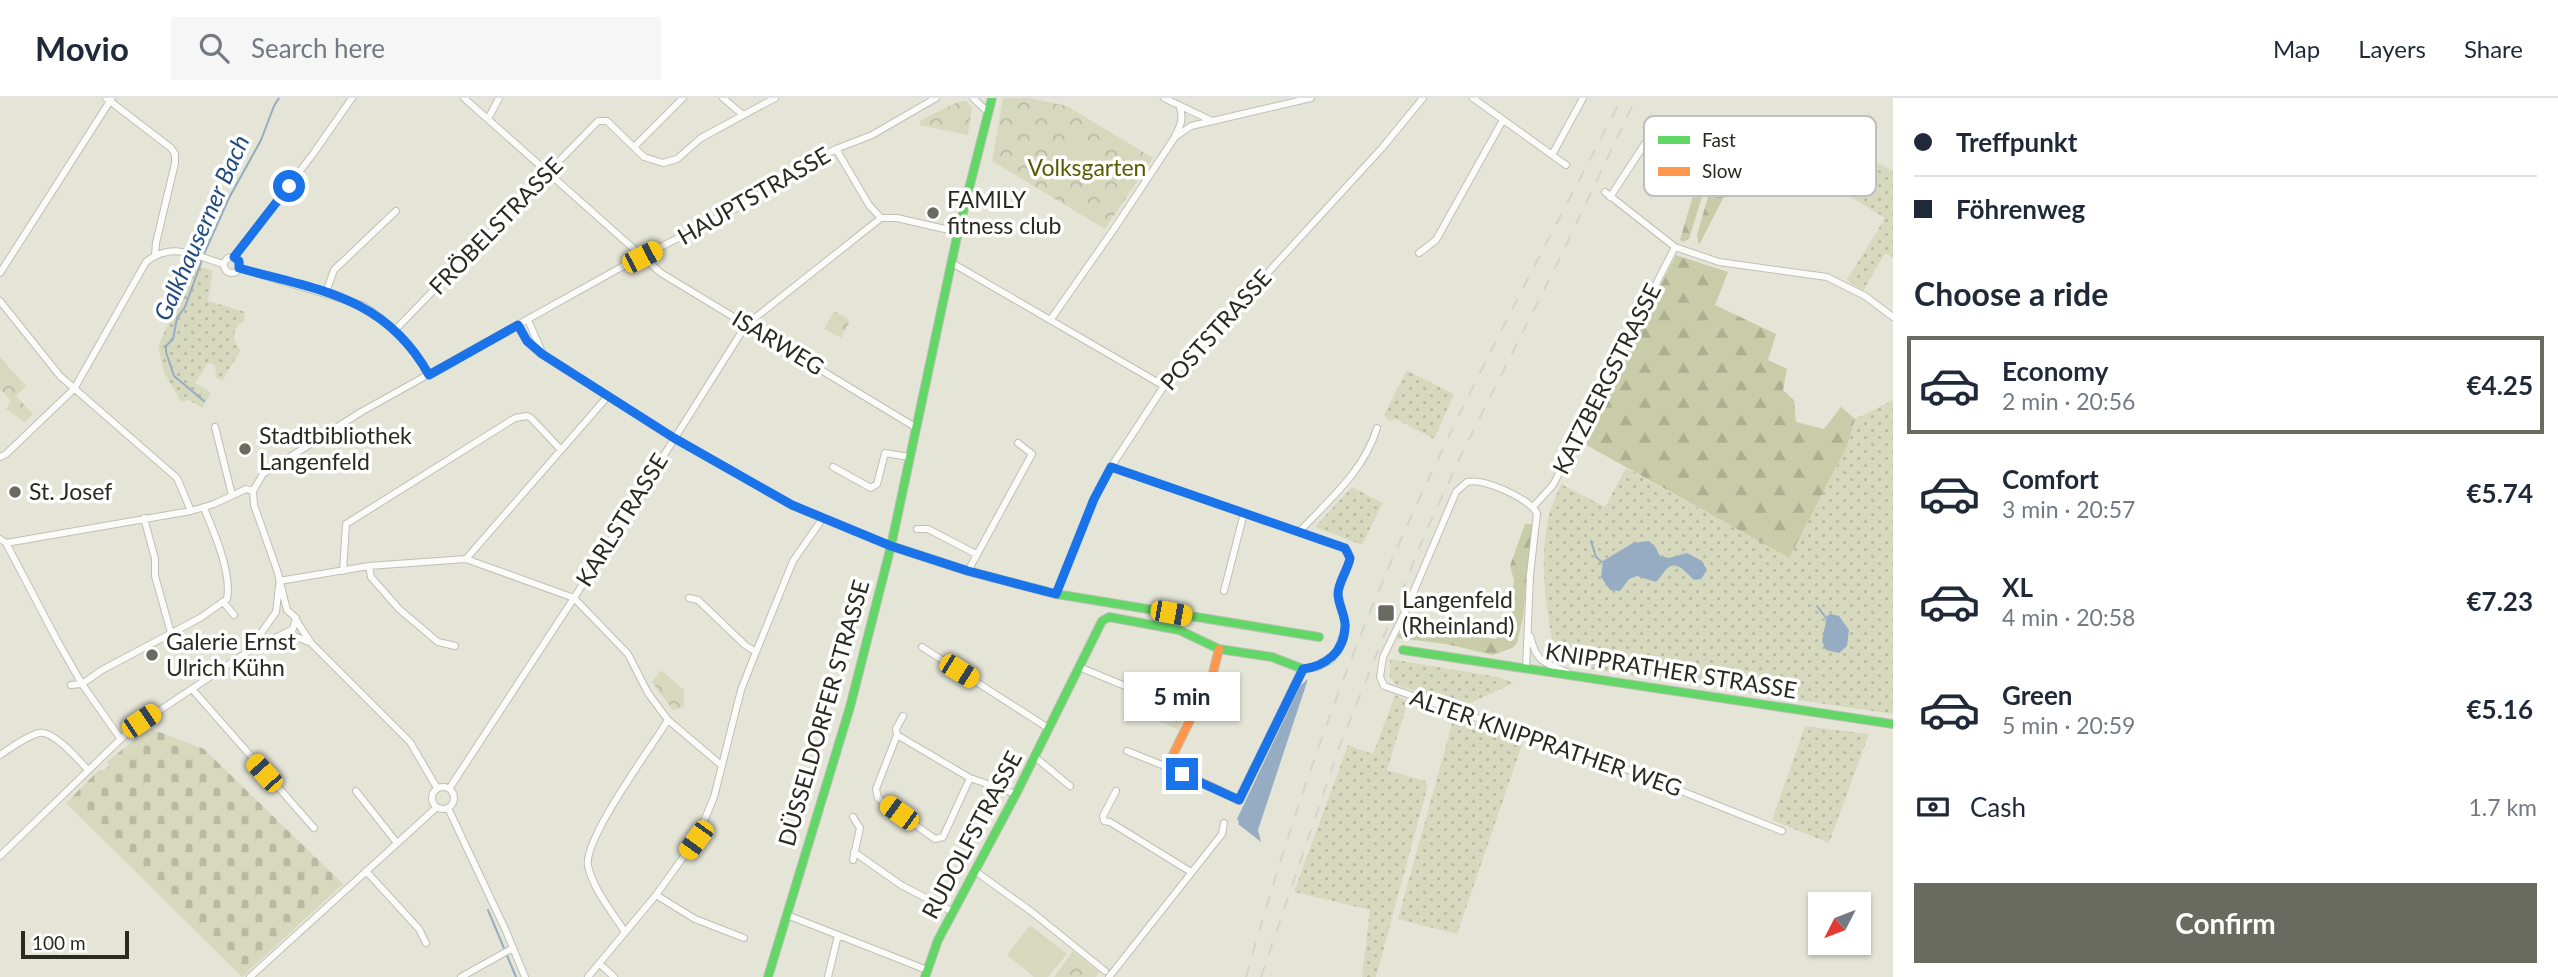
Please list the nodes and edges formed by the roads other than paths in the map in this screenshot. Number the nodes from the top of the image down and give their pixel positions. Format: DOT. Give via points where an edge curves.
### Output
graph roads {
  1 [pos="352,98"];
  2 [pos="464,98"];
  3 [pos="499,98"];
  4 [pos="683,98"];
  5 [pos="723,98"];
  6 [pos="775,98"];
  7 [pos="936,98"];
  8 [pos="973,98"];
  9 [pos="992,98"];
  10 [pos="1164,98"];
  11 [pos="1311,98"];
  12 [pos="1423,98"];
  13 [pos="1473,98"];
  14 [pos="1583,98"];
  15 [pos="109,99"];
  16 [pos="1178,105"];
  17 [pos="988,112"];
  18 [pos="743,115"];
  19 [pos="488,120"];
  20 [pos="1503,120"];
  21 [pos="1212,121"];
  22 [pos="1175,137"];
  23 [pos="1644,144"];
  24 [pos="635,147"];
  25 [pos="836,149"];
  26 [pos="1552,155"];
  27 [pos="1566,165"];
  28 [pos="549,172"];
  29 [pos="396,211"];
  30 [pos="881,218"];
  31 [pos="958,232"];
  32 [pos="1675,247"];
  33 [pos="1419,253"];
  34 [pos="155,255"];
  35 [pos="234,257"];
  36 [pos="642,257"];
  37 [pos="952,263"];
  38 [pos="224,264"];
  39 [pos="239,268"];
  40 [pos="0,273"];
  41 [pos="326,292"];
  42 [pos="0,301"];
  43 [pos="1893,317"];
  44 [pos="1051,319"];
  45 [pos="528,320"];
  46 [pos="518,325"];
  47 [pos="746,325"];
  48 [pos="395,330"];
  49 [pos="542,354"];
  50 [pos="429,375"];
  51 [pos="1164,386"];
  52 [pos="74,389"];
  53 [pos="608,396"];
  54 [pos="215,427"];
  55 [pos="915,427"];
  56 [pos="1377,428"];
  57 [pos="674,438"];
  58 [pos="1018,443"];
  59 [pos="561,450"];
  60 [pos="0,457"];
  61 [pos="909,457"];
  62 [pos="834,467"];
  63 [pos="1111,467"];
  64 [pos="253,491"];
  65 [pos="233,495"];
  66 [pos="1533,507"];
  67 [pos="204,508"];
  68 [pos="191,510"];
  69 [pos="1244,513"];
  70 [pos="823,517"];
  71 [pos="144,519"];
  72 [pos="917,529"];
  73 [pos="1299,532"];
  74 [pos="3,541"];
  75 [pos="891,546"];
  76 [pos="976,554"];
  77 [pos="466,559"];
  78 [pos="369,566"];
  79 [pos="343,571"];
  80 [pos="968,571"];
  81 [pos="237,578"];
  82 [pos="228,580"];
  83 [pos="279,581"];
  84 [pos="1224,591"];
  85 [pos="1056,594"];
  86 [pos="574,598"];
  87 [pos="689,598"];
  88 [pos="224,603"];
  89 [pos="287,610"];
  90 [pos="276,612"];
  91 [pos="233,615"];
  92 [pos="272,620"];
  93 [pos="296,621"];
  94 [pos="1528,631"];
  95 [pos="284,633"];
  96 [pos="169,634"];
  97 [pos="1319,637"];
  98 [pos="310,643"];
  99 [pos="172,646"];
  100 [pos="455,646"];
  101 [pos="922,647"];
  102 [pos="1219,649"];
  103 [pos="1403,650"];
  104 [pos="249,651"];
  105 [pos="756,652"];
  106 [pos="1079,667"];
  107 [pos="1303,669"];
  108 [pos="1526,669"];
  109 [pos="1579,676"];
  110 [pos="82,684"];
  111 [pos="71,685"];
  112 [pos="192,689"];
  113 [pos="1193,714"];
  114 [pos="902,716"];
  115 [pos="667,720"];
  116 [pos="1893,724"];
  117 [pos="1048,729"];
  118 [pos="897,735"];
  119 [pos="120,738"];
  120 [pos="1127,751"];
  121 [pos="0,755"];
  122 [pos="1035,757"];
  123 [pos="720,764"];
  124 [pos="1167,767"];
  125 [pos="87,769"];
  126 [pos="970,778"];
  127 [pos="1070,786"];
  128 [pos="437,788"];
  129 [pos="449,789"];
  130 [pos="356,791"];
  131 [pos="1116,791"];
  132 [pos="1016,794"];
  133 [pos="437,807"];
  134 [pos="448,808"];
  135 [pos="853,817"];
  136 [pos="1224,823"];
  137 [pos="314,828"];
  138 [pos="1782,831"];
  139 [pos="397,843"];
  140 [pos="0,856"];
  141 [pos="366,871"];
  142 [pos="975,872"];
  143 [pos="1191,872"];
  144 [pos="656,895"];
  145 [pos="953,912"];
  146 [pos="787,915"];
  147 [pos="625,932"];
  148 [pos="838,935"];
  149 [pos="744,938"];
  150 [pos="426,943"];
  151 [pos="513,948"];
  152 [pos="600,964"];
  153 [pos="926,973"];
  154 [pos="1107,974"];
  155 [pos="250,977"];
  156 [pos="461,977"];
  157 [pos="525,977"];
  158 [pos="588,977"];
  159 [pos="614,977"];
  160 [pos="768,977"];
  161 [pos="828,977"];
  1 -- 35 [label="street"];
  2 -- 19 [label="street, ISARWEG"];
  3 -- 19 [label="street"];
  4 -- 24 [label="street"];
  5 -- 18 [label="street"];
  6 -- 18 [label="street"];
  7 -- 25 [label="street, HAUPTSTRASSE" via="872,135"];
  8 -- 17 [label="street"];
  9 -- 17 [label="main road, DÜSSELDORFER STRASSE"];
  10 -- 16 [label="street"];
  11 -- 21 [label="street"];
  12 -- 51 [label="street, POSTSTRASSE"];
  13 -- 20 [label="street"];
  14 -- 26 [label="street"];
  15 -- 34 [label="street" via="175,154"];
  15 -- 40 [label="street"];
  16 -- 21 [label="street"];
  16 -- 22 [label="street" via="1181,124"];
  17 -- 31 [label="main road, DÜSSELDORFER STRASSE"];
  18 -- 24 [label="street" via="668,162 650,160"];
  19 -- 28 [label="street, ISARWEG"];
  20 -- 26 [label="street"];
  20 -- 33 [label="street" via="1436,240"];
  21 -- 22 [label="street" via="1191,126"];
  22 -- 44 [label="street"];
  23 -- 32 [label="street" via="1607,195"];
  24 -- 28 [label="street, FRÖBELSTRASSE" via="609,122 597,121"];
  25 -- 30 [label="street"];
  25 -- 36 [label="street, HAUPTSTRASSE" via="752,200"];
  26 -- 27 [label="street"];
  28 -- 36 [label="street, ISARWEG"];
  28 -- 48 [label="street, FRÖBELSTRASSE"];
  29 -- 41 [label="street" via="334,270"];
  30 -- 31 [label="street"];
  30 -- 47 [label="street, KARLSTRASSE"];
  31 -- 37 [label="main road, DÜSSELDORFER STRASSE"];
  32 -- 43 [label="street" via="1719,262 1827,277"];
  32 -- 66 [label="street, KATZBERGSTRASSE" via="1553,485"];
  34 -- 38 [label="street" via="166,250"];
  34 -- 52 [label="street" via="146,262"];
  35 -- 38 [label="street"];
  35 -- 39 [label="street"];
  36 -- 45 [label="street, HAUPTSTRASSE"];
  36 -- 47 [label="street, ISARWEG"];
  37 -- 44 [label="street"];
  37 -- 55 [label="main road, DÜSSELDORFER STRASSE"];
  38 -- 39 [label="street" via="231,273"];
  39 -- 41 [label="street"];
  41 -- 48 [label="street" via="362,305"];
  42 -- 52 [label="street"];
  44 -- 51 [label="street"];
  45 -- 46 [label="street, HAUPTSTRASSE"];
  45 -- 49 [label="street"];
  46 -- 49 [label="street"];
  46 -- 50 [label="street, HAUPTSTRASSE"];
  47 -- 55 [label="street, ISARWEG"];
  47 -- 57 [label="street, KARLSTRASSE"];
  48 -- 50 [label="street"];
  49 -- 53 [label="street"];
  50 -- 64 [label="street, HAUPTSTRASSE" via="361,411 270,469"];
  51 -- 63 [label="street, POSTSTRASSE"];
  52 -- 60 [label="street"];
  52 -- 68 [label="street" via="171,473 182,485"];
  53 -- 57 [label="street"];
  53 -- 59 [label="street"];
  54 -- 65 [label="street"];
  55 -- 61 [label="main road, DÜSSELDORFER STRASSE"];
  56 -- 73 [label="street" via="1351,478"];
  57 -- 70 [label="street" via="792,505"];
  57 -- 86 [label="street, KARLSTRASSE"];
  58 -- 76 [label="street" via="1032,454"];
  59 -- 77 [label="street"];
  59 -- 79 [label="street" via="531,418 514,418 346,524"];
  61 -- 62 [label="street" via="885,453 877,484 871,488"];
  61 -- 75 [label="main road, DÜSSELDORFER STRASSE"];
  63 -- 69 [label="street"];
  63 -- 85 [label="street, POSTSTRASSE"];
  64 -- 65 [label="street"];
  64 -- 83 [label="street"];
  65 -- 67 [label="street"];
  66 -- 94 [label="street" via="1537,522"];
  66 -- 138 [label="street, ALTER KNIPPRATHER WEG" via="1482,482 1471,480 1461,485 1384,657 1380,677 1384,686 1625,769"];
  67 -- 68 [label="street"];
  67 -- 82 [label="street"];
  68 -- 71 [label="street"];
  69 -- 73 [label="street"];
  69 -- 84 [label="street"];
  70 -- 75 [label="street"];
  70 -- 105 [label="street" via="793,561"];
  71 -- 74 [label="street"];
  71 -- 96 [label="street"];
  72 -- 76 [label="street" via="929,529"];
  73 -- 107 [label="street" via="1345,548 1350,558 1338,592 1346,626 1338,649 1331,660"];
  74 -- 110 [label="street"];
  75 -- 80 [label="main road"];
  75 -- 146 [label="main road, DÜSSELDORFER STRASSE"];
  76 -- 80 [label="street"];
  77 -- 78 [label="street"];
  77 -- 86 [label="street"];
  78 -- 79 [label="street"];
  78 -- 100 [label="street" via="371,577 399,609 438,642"];
  79 -- 83 [label="street"];
  80 -- 85 [label="main road"];
  81 -- 82 [label="street"];
  82 -- 88 [label="street"];
  83 -- 89 [label="street"];
  83 -- 90 [label="street"];
  85 -- 97 [label="main road"];
  86 -- 115 [label="street" via="628,654"];
  86 -- 129 [label="street, KARLSTRASSE"];
  87 -- 105 [label="street" via="698,600"];
  88 -- 91 [label="street"];
  88 -- 96 [label="street"];
  89 -- 90 [label="street"];
  89 -- 93 [label="street"];
  90 -- 92 [label="street"];
  92 -- 95 [label="street"];
  92 -- 104 [label="street"];
  93 -- 95 [label="street" via="293,629"];
  93 -- 98 [label="street"];
  94 -- 108 [label="street"];
  94 -- 109 [label="street" via="1540,659"];
  95 -- 98 [label="street"];
  95 -- 104 [label="street"];
  96 -- 99 [label="street"];
  96 -- 110 [label="street"];
  98 -- 128 [label="street" via="410,742"];
  101 -- 117 [label="street"];
  102 -- 106 [label="main road, RUDOLFSTRASSE" via="1179,630 1109,617 1102,621"];
  102 -- 107 [label="main road" via="1272,657"];
  102 -- 113 [label="main road"];
  103 -- 108 [label="main road, KNIPPRATHER STRASSE"];
  104 -- 112 [label="street"];
  105 -- 123 [label="street"];
  106 -- 113 [label="street"];
  106 -- 117 [label="main road, RUDOLFSTRASSE"];
  107 -- 124 [label="main road" via="1239,800"];
  108 -- 109 [label="main road, KNIPPRATHER STRASSE"];
  109 -- 116 [label="main road, KNIPPRATHER STRASSE"];
  110 -- 111 [label="street"];
  110 -- 119 [label="street"];
  112 -- 119 [label="street"];
  112 -- 137 [label="street"];
  113 -- 124 [label="main road"];
  114 -- 118 [label="street"];
  115 -- 123 [label="street"];
  115 -- 147 [label="street" via="598,830 587,857 596,886"];
  117 -- 122 [label="main road, RUDOLFSTRASSE"];
  118 -- 126 [label="street"];
  118 -- 126 [label="street" via="876,789 878,798 935,839 943,836"];
  119 -- 125 [label="street"];
  120 -- 124 [label="street"];
  121 -- 125 [label="street" via="46,733"];
  122 -- 127 [label="street"];
  122 -- 132 [label="main road, RUDOLFSTRASSE"];
  123 -- 144 [label="street" via="701,831"];
  125 -- 140 [label="street"];
  126 -- 132 [label="street"];
  128 -- 129 [label="street"];
  128 -- 133 [label="street" via="432,800"];
  129 -- 134 [label="street" via="454,799"];
  130 -- 139 [label="street"];
  131 -- 143 [label="street" via="1104,821"];
  132 -- 142 [label="main road, RUDOLFSTRASSE"];
  133 -- 134 [label="street"];
  133 -- 139 [label="street"];
  134 -- 151 [label="street"];
  135 -- 145 [label="street" via="860,828 853,856"];
  136 -- 143 [label="street" via="1222,834"];
  139 -- 141 [label="street"];
  141 -- 150 [label="street" via="419,929"];
  141 -- 155 [label="street"];
  142 -- 145 [label="main road, RUDOLFSTRASSE"];
  142 -- 154 [label="street"];
  143 -- 154 [label="street"];
  144 -- 147 [label="street"];
  144 -- 149 [label="street" via="695,919"];
  145 -- 153 [label="main road, RUDOLFSTRASSE"];
  146 -- 148 [label="street"];
  146 -- 160 [label="main road, DÜSSELDORFER STRASSE"];
  147 -- 152 [label="street"];
  148 -- 153 [label="street"];
  148 -- 161 [label="street"];
  151 -- 156 [label="street"];
  151 -- 157 [label="street"];
  152 -- 158 [label="street"];
  152 -- 159 [label="street"];
}
